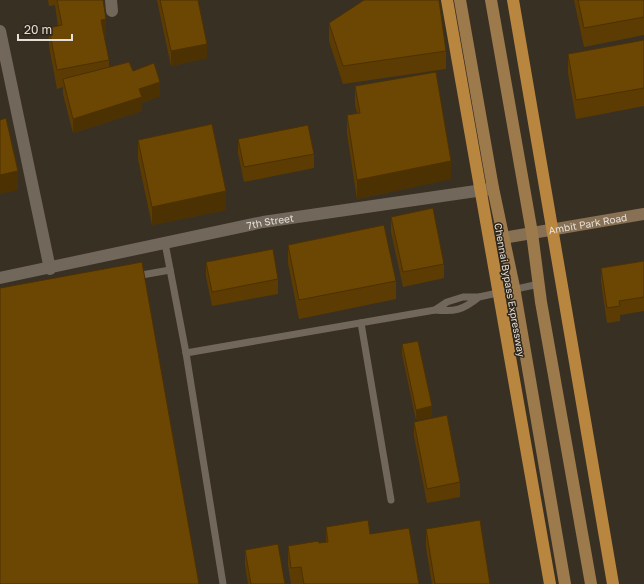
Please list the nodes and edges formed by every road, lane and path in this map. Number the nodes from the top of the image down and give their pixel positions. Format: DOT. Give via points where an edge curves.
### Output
graph roads {
  1 [pos="447,0"];
  2 [pos="460,0"];
  3 [pos="491,0"];
  4 [pos="513,0"];
  5 [pos="0,31"];
  6 [pos="493,188"];
  7 [pos="644,214"];
  8 [pos="532,233"];
  9 [pos="503,238"];
  10 [pos="165,243"];
  11 [pos="50,268"];
  12 [pos="170,270"];
  13 [pos="132,277"];
  14 [pos="0,278"];
  15 [pos="539,284"];
  16 [pos="514,290"];
  17 [pos="479,297"];
  18 [pos="435,310"];
  19 [pos="361,323"];
  20 [pos="186,353"];
  21 [pos="391,500"];
  22 [pos="223,584"];
  23 [pos="550,584"];
  24 [pos="565,584"];
  25 [pos="591,584"];
  26 [pos="613,584"];
  1 -- 23 [label="highway, Chennai Bypass Expressway"];
  2 -- 6 [label="main road"];
  3 -- 8 [label="main road"];
  4 -- 26 [label="highway"];
  5 -- 11 [label="street"];
  6 -- 9 [label="main road"];
  6 -- 10 [label="street, 7th Street" via="263,222"];
  7 -- 8 [label="street, Ambit Park Road"];
  8 -- 9 [label="street, Ambit Park Road"];
  8 -- 15 [label="main road"];
  9 -- 16 [label="main road"];
  10 -- 11 [label="street, 7th Street"];
  10 -- 12 [label="lane"];
  11 -- 14 [label="street, 7th Street"];
  12 -- 13 [label="lane"];
  12 -- 20 [label="lane"];
  15 -- 16 [label="lane"];
  15 -- 25 [label="main road"];
  16 -- 17 [label="lane"];
  16 -- 24 [label="main road"];
  17 -- 18 [label="lane" via="463,297 447,302"];
  17 -- 18 [label="lane" via="466,308"];
  18 -- 19 [label="lane"];
  19 -- 20 [label="lane"];
  19 -- 21 [label="lane"];
  20 -- 22 [label="lane"];
}
